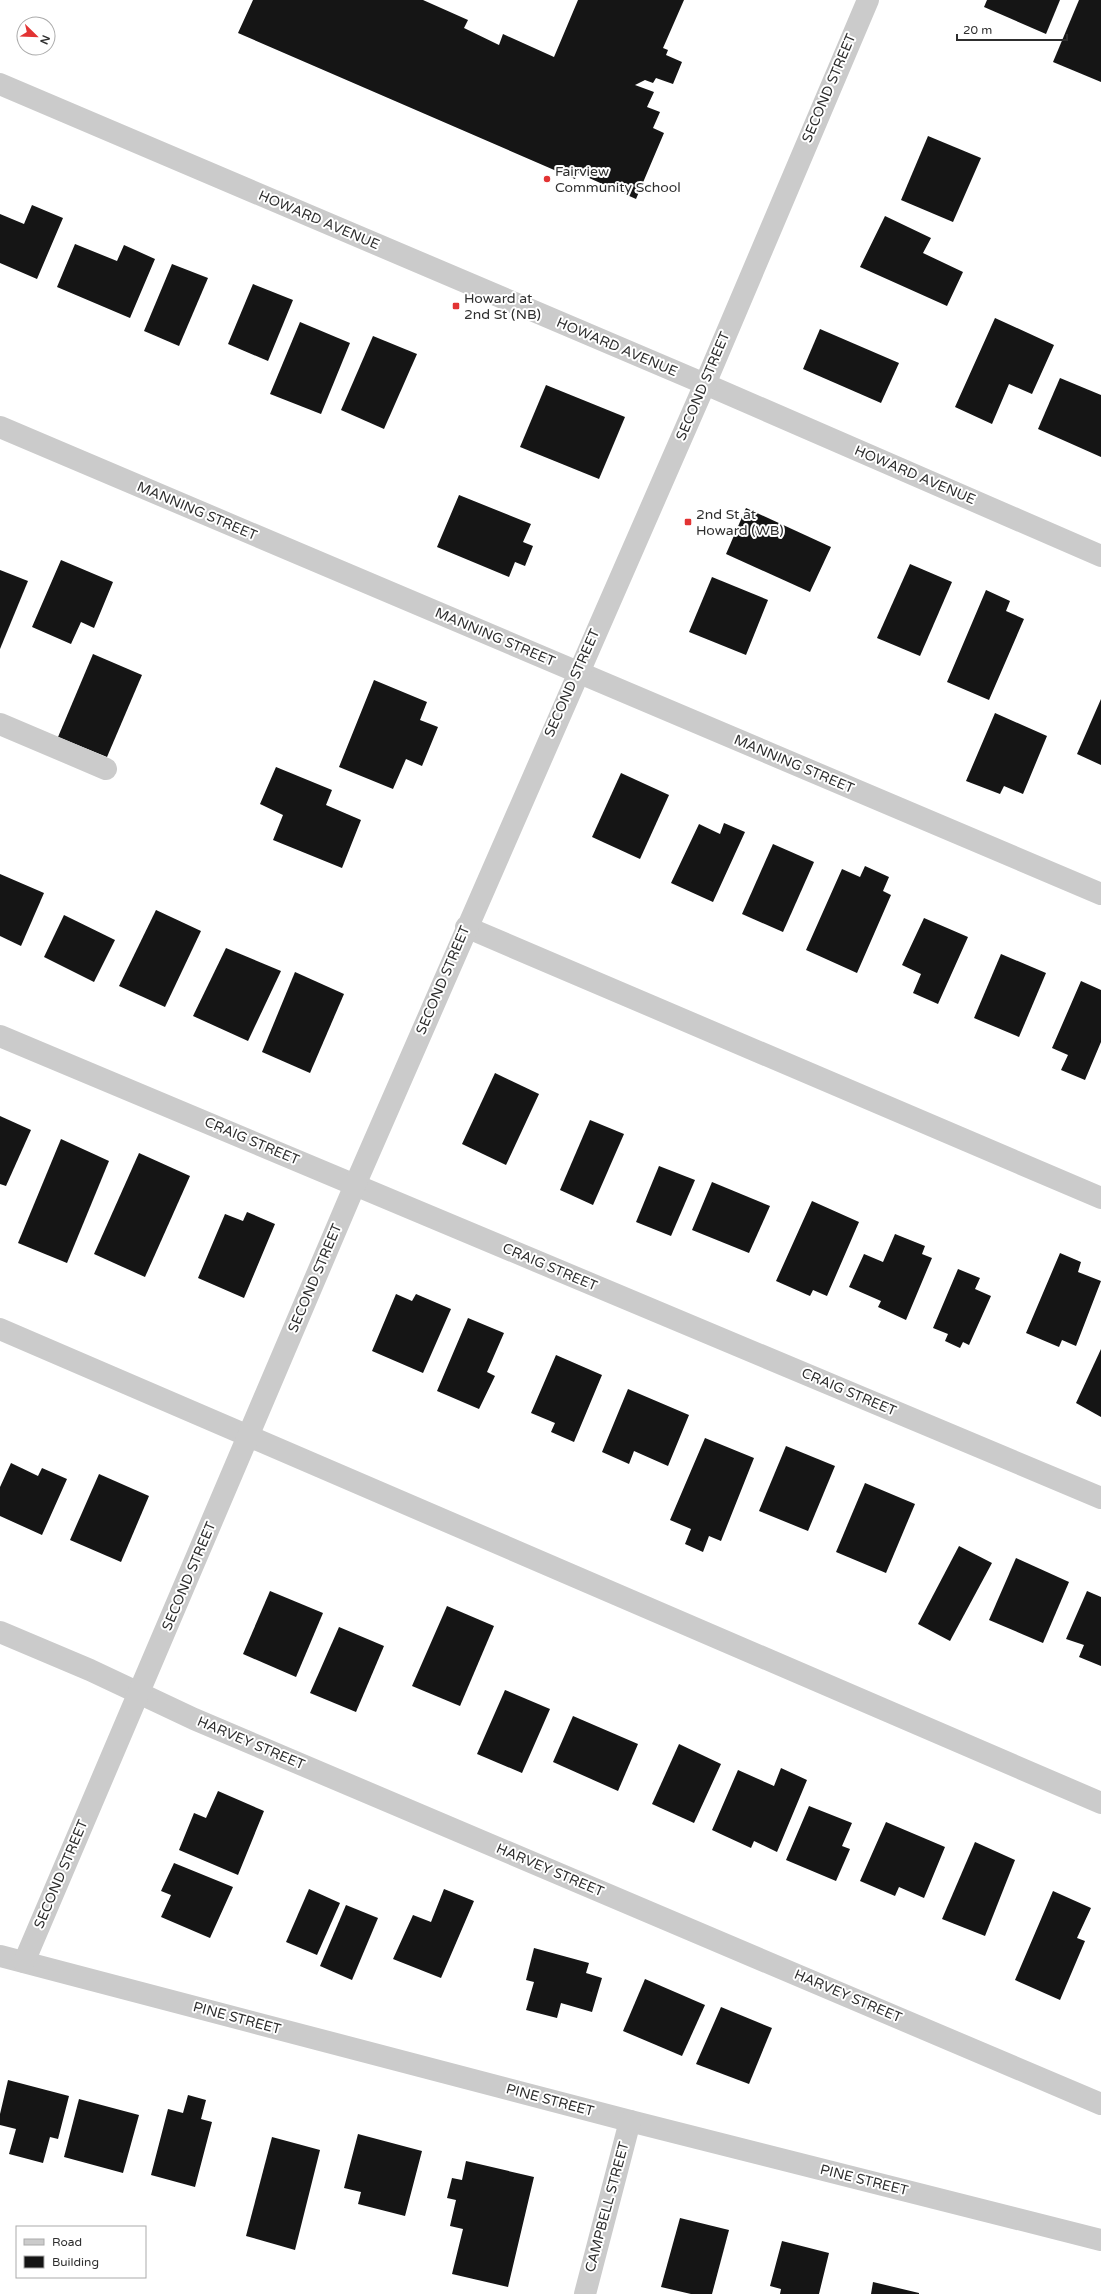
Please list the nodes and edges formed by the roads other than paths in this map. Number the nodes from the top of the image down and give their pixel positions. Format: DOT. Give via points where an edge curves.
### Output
graph roads {
  1 [pos="868,0"];
  2 [pos="0,84"];
  3 [pos="704,384"];
  4 [pos="0,427"];
  5 [pos="1101,556"];
  6 [pos="577,672"];
  7 [pos="0,724"];
  8 [pos="106,769"];
  9 [pos="1101,894"];
  10 [pos="466,927"];
  11 [pos="0,1036"];
  12 [pos="355,1185"];
  13 [pos="1101,1198"];
  14 [pos="0,1329"];
  15 [pos="248,1435"];
  16 [pos="1101,1498"];
  17 [pos="0,1632"];
  18 [pos="140,1692"];
  19 [pos="1101,1803"];
  20 [pos="0,1956"];
  21 [pos="24,1962"];
  22 [pos="1101,2104"];
  23 [pos="630,2121"];
  24 [pos="1101,2240"];
  25 [pos="585,2294"];
  1 -- 3 [label="street, SECOND STREET"];
  2 -- 3 [label="street, HOWARD AVENUE"];
  3 -- 5 [label="street, HOWARD AVENUE"];
  3 -- 6 [label="street, SECOND STREET"];
  4 -- 6 [label="street, MANNING STREET"];
  6 -- 9 [label="street, MANNING STREET"];
  6 -- 10 [label="street, SECOND STREET"];
  7 -- 8 [label="street"];
  10 -- 12 [label="street, SECOND STREET"];
  10 -- 13 [label="street"];
  11 -- 12 [label="street, CRAIG STREET"];
  12 -- 15 [label="street, SECOND STREET"];
  12 -- 16 [label="street, CRAIG STREET"];
  14 -- 15 [label="street"];
  15 -- 18 [label="street, SECOND STREET"];
  15 -- 19 [label="street"];
  17 -- 18 [label="street, HARVEY STREET"];
  18 -- 21 [label="street, SECOND STREET"];
  18 -- 22 [label="street, HARVEY STREET" via="194,1719"];
  20 -- 21 [label="street, PINE STREET"];
  21 -- 23 [label="street, PINE STREET"];
  23 -- 24 [label="street, PINE STREET"];
  23 -- 25 [label="street, CAMPBELL STREET"];
}
